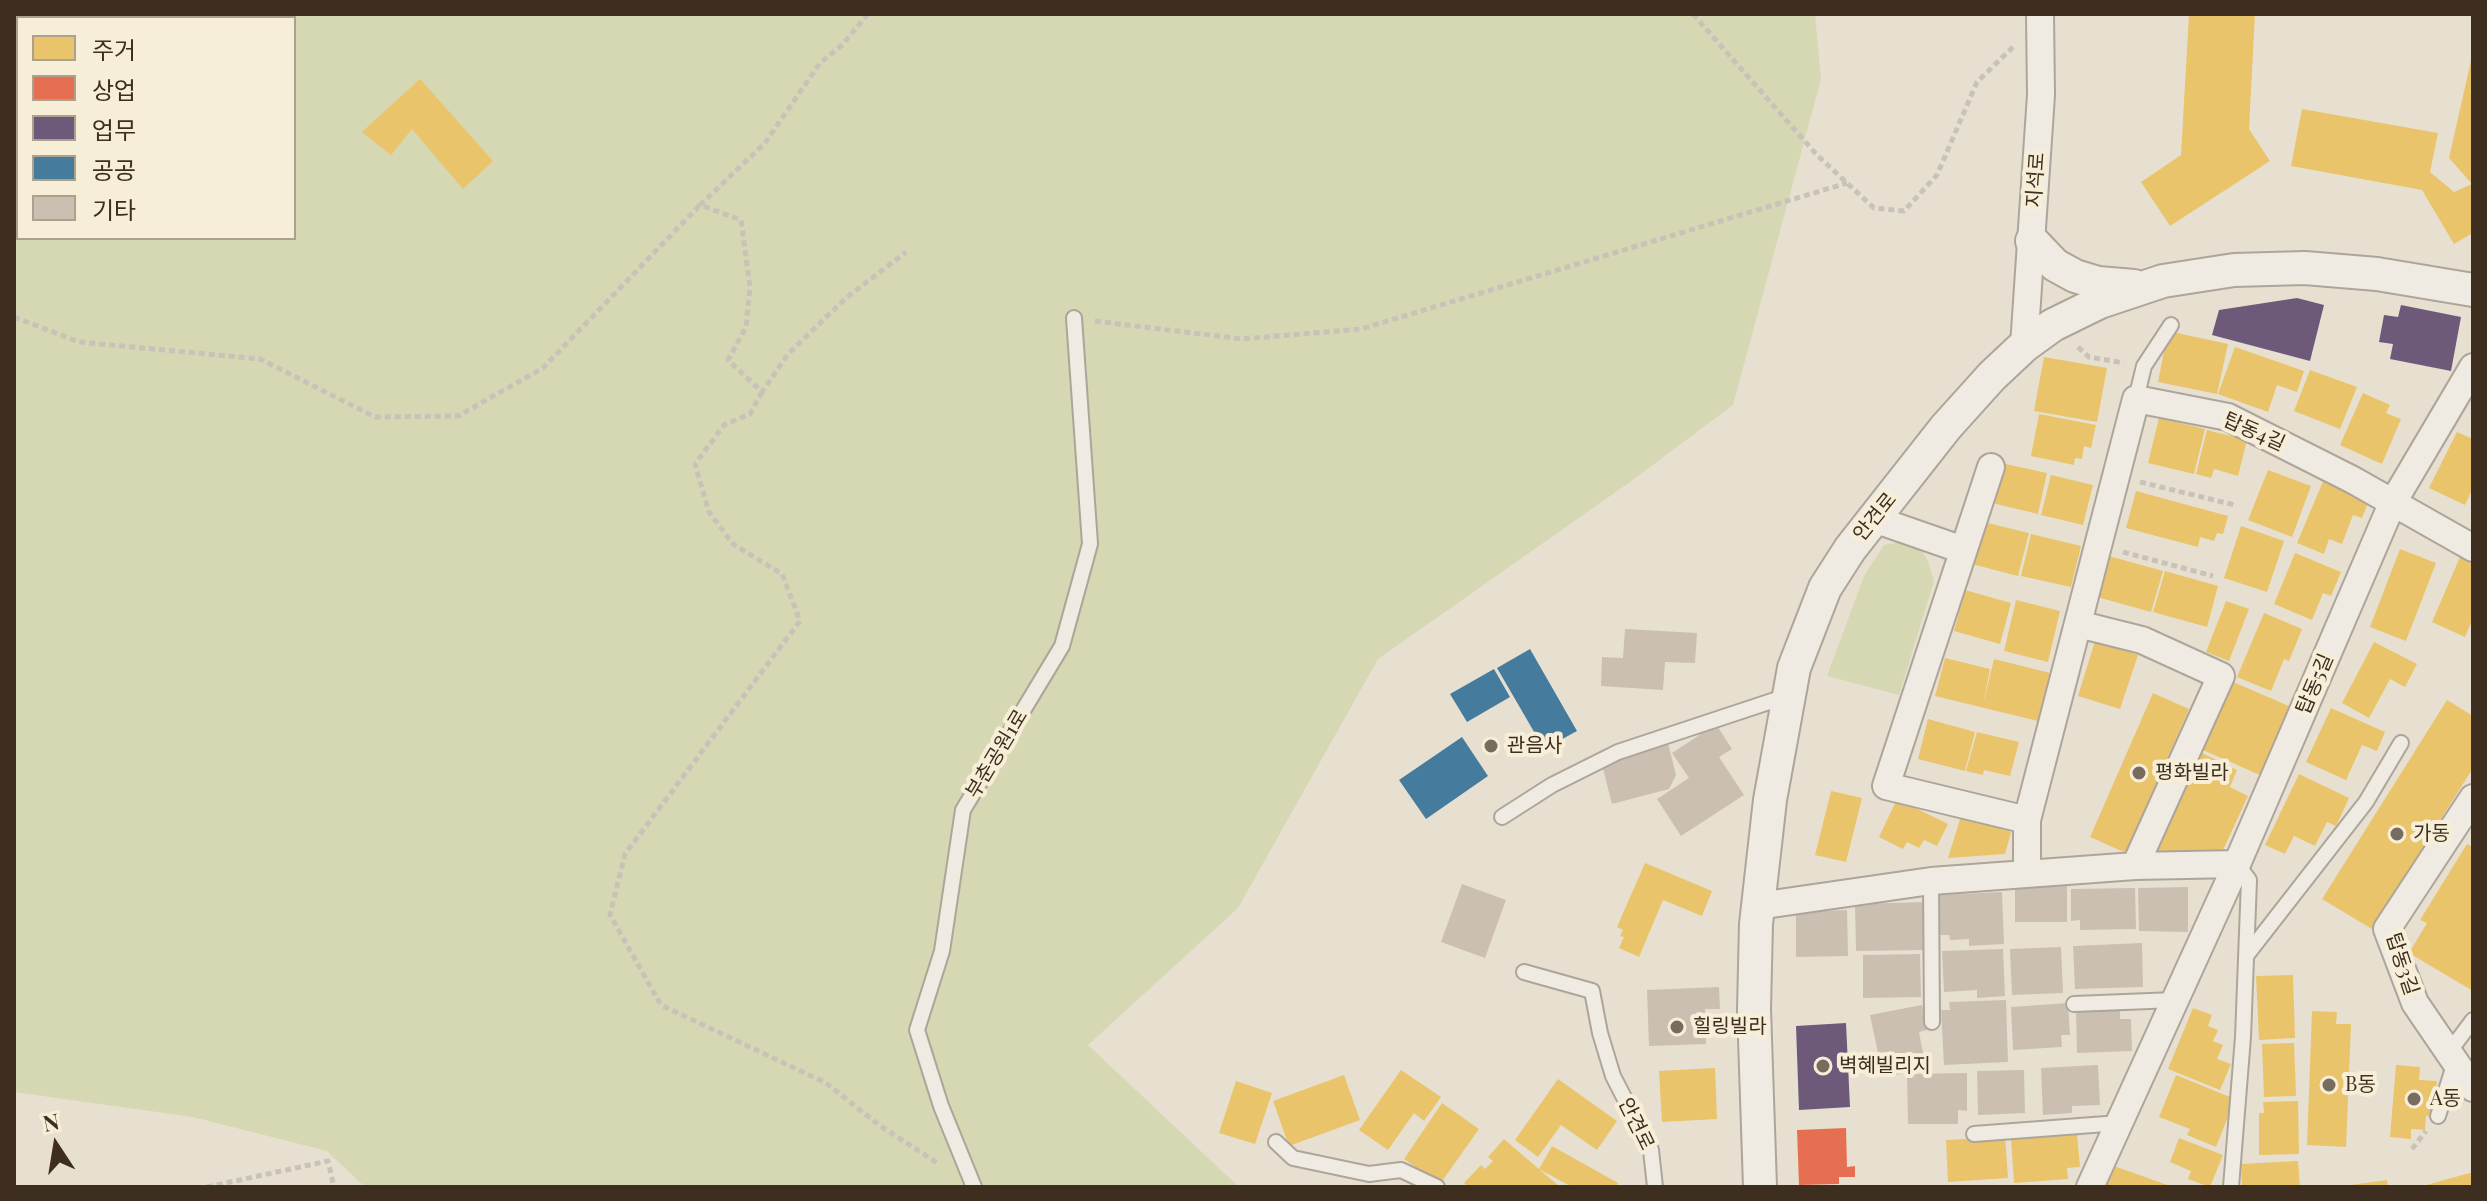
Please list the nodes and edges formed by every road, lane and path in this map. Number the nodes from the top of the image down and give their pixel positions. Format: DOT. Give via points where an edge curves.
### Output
graph roads {
  1 [pos="868,14"];
  2 [pos="1693,14"];
  3 [pos="2040,17"];
  4 [pos="1847,183"];
  5 [pos="700,205"];
  6 [pos="2032,241"];
  7 [pos="906,252"];
  8 [pos="2149,285"];
  9 [pos="2473,290"];
  10 [pos="14,317"];
  11 [pos="1074,318"];
  12 [pos="2053,325"];
  13 [pos="2171,325"];
  14 [pos="2024,346"];
  15 [pos="2144,366"];
  16 [pos="2473,367"];
  17 [pos="762,392"];
  18 [pos="2136,399"];
  19 [pos="1991,467"];
  20 [pos="2116,476"];
  21 [pos="2392,504"];
  22 [pos="2235,505"];
  23 [pos="1874,519"];
  24 [pos="2098,545"];
  25 [pos="2473,548"];
  26 [pos="1963,550"];
  27 [pos="2213,576"];
  28 [pos="2078,624"];
  29 [pos="1788,696"];
  30 [pos="2401,743"];
  31 [pos="2473,798"];
  32 [pos="1502,817"];
  33 [pos="2027,820"];
  34 [pos="2237,864"];
  35 [pos="2135,866"];
  36 [pos="2027,873"];
  37 [pos="1931,881"];
  38 [pos="1758,906"];
  39 [pos="2245,957"];
  40 [pos="1524,972"];
  41 [pos="2175,1000"];
  42 [pos="2074,1004"];
  43 [pos="2473,1020"];
  44 [pos="1932,1022"];
  45 [pos="2452,1057"];
  46 [pos="2473,1088"];
  47 [pos="2438,1116"];
  48 [pos="2119,1123"];
  49 [pos="1974,1134"];
  50 [pos="1276,1142"];
  51 [pos="974,1186"];
  52 [pos="207,1187"];
  53 [pos="334,1187"];
  54 [pos="1437,1187"];
  55 [pos="1655,1187"];
  56 [pos="1760,1187"];
  57 [pos="2090,1187"];
  58 [pos="2231,1187"];
  1 -- 5 [label="path" via="820,63 765,143"];
  2 -- 4 [label="path"];
  3 -- 4 [label="path" via="1977,82 1937,175 1904,211 1874,208"];
  3 -- 6 [label="street, 지석로"];
  4 -- 11 [label="path" via="1361,329 1242,339"];
  5 -- 10 [label="path" via="543,368 458,416 375,417 260,359 79,342"];
  5 -- 17 [label="path" via="741,220 750,287 746,327 728,360"];
  6 -- 8 [label="street" via="2055,265 2075,276 2111,285"];
  6 -- 14 [label="street, 지석로"];
  7 -- 17 [label="path" via="827,316 788,354"];
  8 -- 9 [label="street, 안견로" via="2211,272 2292,268 2353,271"];
  8 -- 12 [label="street, 안견로"];
  11 -- 51 [label="lane, 부춘공원1로" via="1090,544 1062,646 963,810 942,951 917,1030"];
  12 -- 14 [label="street, 안견로"];
  12 -- 15 [label="path" via="2089,357"];
  13 -- 15 [label="lane"];
  14 -- 23 [label="street, 안견로" via="1963,408"];
  15 -- 18 [label="lane"];
  16 -- 21 [label="street, 탑동5길"];
  17 -- 51 [label="path" via="750,414 724,425 695,464 709,512 733,544 782,574 800,621 625,854 610,915 661,1005 826,1083 879,1125"];
  18 -- 20 [label="street"];
  18 -- 21 [label="street, 탑동4길" via="2228,417"];
  19 -- 26 [label="street"];
  20 -- 22 [label="path"];
  20 -- 24 [label="street"];
  21 -- 25 [label="street"];
  21 -- 34 [label="street, 탑동5길"];
  23 -- 26 [label="street"];
  23 -- 29 [label="street, 안견로" via="1825,588"];
  24 -- 27 [label="path"];
  24 -- 28 [label="street"];
  26 -- 33 [label="street" via="1886,786"];
  28 -- 33 [label="street"];
  28 -- 35 [label="street" via="2142,640 2221,676"];
  29 -- 32 [label="lane" via="1618,752"];
  29 -- 38 [label="street, 안견로"];
  30 -- 39 [label="lane" via="2366,802"];
  31 -- 45 [label="street, 탑동3길" via="2387,929 2415,1003"];
  33 -- 36 [label="street"];
  34 -- 35 [label="street"];
  34 -- 39 [label="lane" via="2249,880"];
  34 -- 41 [label="street, 탑동5길"];
  35 -- 36 [label="street"];
  36 -- 37 [label="street"];
  37 -- 38 [label="street"];
  37 -- 44 [label="lane"];
  38 -- 56 [label="street, 안견로" via="1754,1009"];
  39 -- 58 [label="lane"];
  40 -- 55 [label="lane, 안견로" via="1592,991 1613,1076 1651,1150"];
  41 -- 42 [label="lane"];
  41 -- 48 [label="street, 탑동5길"];
  43 -- 45 [label="lane"];
  45 -- 46 [label="street, 탑동3길"];
  45 -- 47 [label="lane"];
  48 -- 49 [label="lane"];
  48 -- 57 [label="street, 탑동5길"];
  50 -- 54 [label="lane" via="1293,1158 1369,1174 1401,1170"];
  52 -- 53 [label="path" via="328,1161"];
}
